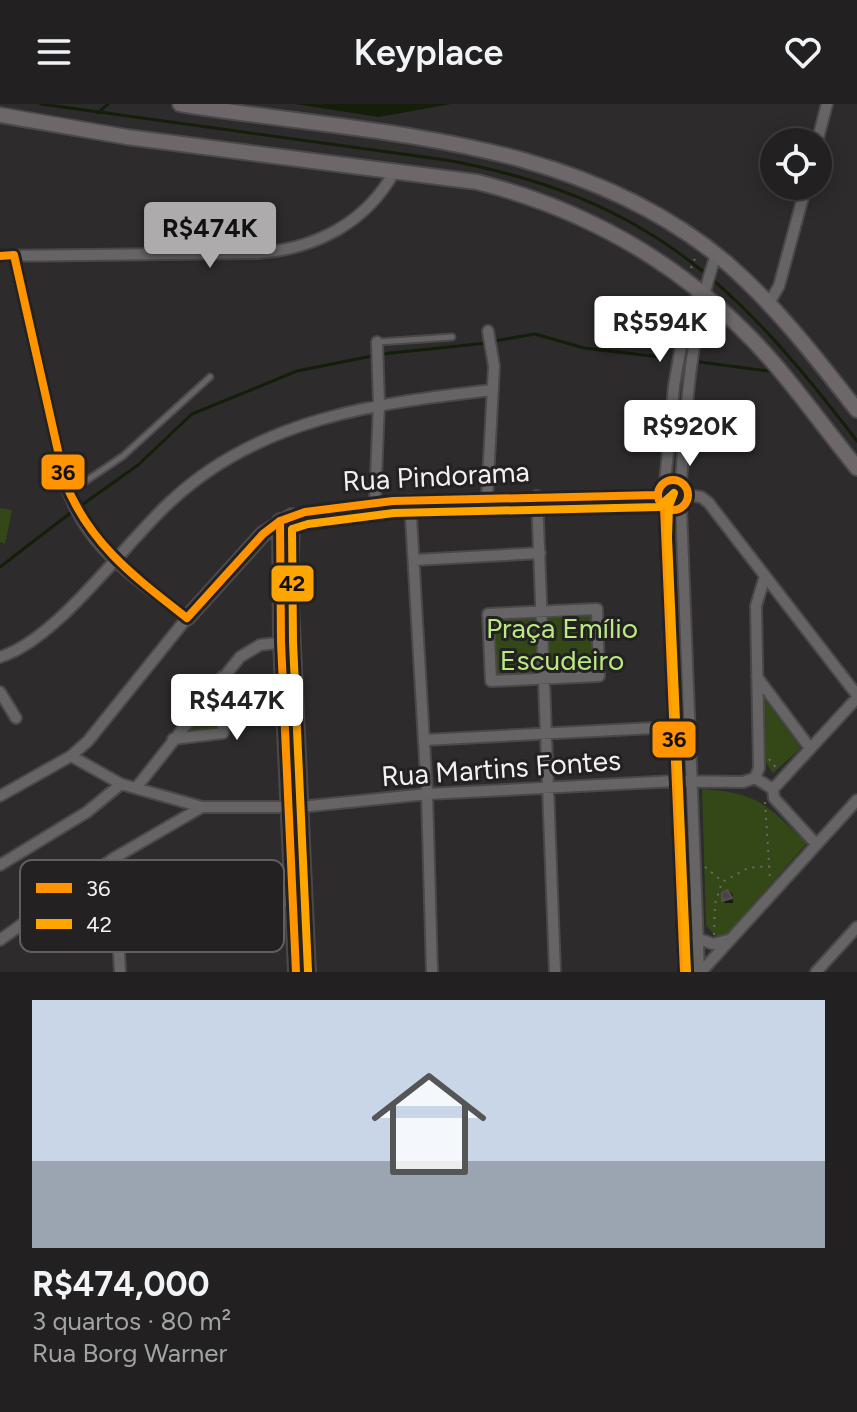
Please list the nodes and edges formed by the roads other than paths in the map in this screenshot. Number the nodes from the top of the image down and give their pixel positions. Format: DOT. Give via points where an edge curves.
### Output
graph roads {
  1 [pos="180,104"];
  2 [pos="827,104"];
  3 [pos="0,115"];
  4 [pos="821,128"];
  5 [pos="372,169"];
  6 [pos="394,172"];
  7 [pos="376,199"];
  8 [pos="802,200"];
  9 [pos="14,255"];
  10 [pos="0,256"];
  11 [pos="714,261"];
  12 [pos="704,288"];
  13 [pos="769,303"];
  14 [pos="490,333"];
  15 [pos="452,337"];
  16 [pos="377,345"];
  17 [pos="210,377"];
  18 [pos="493,390"];
  19 [pos="379,403"];
  20 [pos="857,410"];
  21 [pos="857,468"];
  22 [pos="681,482"];
  23 [pos="665,483"];
  24 [pos="658,495"];
  25 [pos="688,495"];
  26 [pos="537,496"];
  27 [pos="70,498"];
  28 [pos="487,498"];
  29 [pos="410,500"];
  30 [pos="375,503"];
  31 [pos="664,507"];
  32 [pos="681,508"];
  33 [pos="286,518"];
  34 [pos="540,553"];
  35 [pos="114,560"];
  36 [pos="414,560"];
  37 [pos="765,576"];
  38 [pos="542,610"];
  39 [pos="187,618"];
  40 [pos="287,642"];
  41 [pos="685,643"];
  42 [pos="670,644"];
  43 [pos="0,657"];
  44 [pos="222,677"];
  45 [pos="757,677"];
  46 [pos="545,679"];
  47 [pos="0,692"];
  48 [pos="758,692"];
  49 [pos="771,696"];
  50 [pos="857,696"];
  51 [pos="16,718"];
  52 [pos="673,727"];
  53 [pos="547,732"];
  54 [pos="173,739"];
  55 [pos="424,740"];
  56 [pos="810,748"];
  57 [pos="71,756"];
  58 [pos="755,778"];
  59 [pos="675,781"];
  60 [pos="690,781"];
  61 [pos="121,784"];
  62 [pos="136,788"];
  63 [pos="550,788"];
  64 [pos="773,789"];
  65 [pos="427,794"];
  66 [pos="0,796"];
  67 [pos="857,800"];
  68 [pos="202,807"];
  69 [pos="294,808"];
  70 [pos="816,844"];
  71 [pos="678,850"];
  72 [pos="693,852"];
  73 [pos="114,858"];
  74 [pos="111,860"];
  75 [pos="0,865"];
  76 [pos="293,901"];
  77 [pos="284,902"];
  78 [pos="20,926"];
  79 [pos="857,927"];
  80 [pos="697,938"];
  81 [pos="730,939"];
  82 [pos="0,940"];
  83 [pos="119,952"];
  84 [pos="120,972"];
  85 [pos="296,972"];
  86 [pos="308,972"];
  87 [pos="432,972"];
  88 [pos="555,972"];
  89 [pos="684,972"];
  90 [pos="700,972"];
  91 [pos="816,972"];
  1 -- 11 [label="main road" via="439,139 525,158 642,206"];
  2 -- 4 [label="street"];
  3 -- 5 [label="main road"];
  5 -- 6 [label="main road"];
  5 -- 7 [label="street"];
  6 -- 7 [label="street"];
  6 -- 12 [label="main road" via="477,182 548,203 633,244"];
  7 -- 9 [label="street" via="335,232 269,252"];
  8 -- 13 [label="street" via="779,286"];
  9 -- 10 [label="street"];
  9 -- 27 [label="street"];
  11 -- 12 [label="street"];
  11 -- 13 [label="main road"];
  12 -- 21 [label="main road" via="779,369"];
  12 -- 22 [label="street"];
  12 -- 23 [label="street" via="688,306"];
  13 -- 20 [label="main road"];
  14 -- 18 [label="street"];
  15 -- 16 [label="lane"];
  16 -- 19 [label="street"];
  17 -- 27 [label="lane"];
  18 -- 19 [label="street"];
  18 -- 28 [label="street"];
  19 -- 30 [label="street"];
  19 -- 35 [label="street" via="305,424 245,449 198,477"];
  22 -- 23 [label="street"];
  22 -- 25 [label="street"];
  23 -- 24 [label="street"];
  24 -- 26 [label="street, Rua Pindorama"];
  24 -- 31 [label="street"];
  25 -- 32 [label="street"];
  25 -- 37 [label="street" via="705,498"];
  26 -- 28 [label="street, Rua Pindorama"];
  26 -- 34 [label="street"];
  27 -- 35 [label="street" via="92,539"];
  28 -- 29 [label="street, Rua Pindorama"];
  29 -- 30 [label="street, Rua Pindorama"];
  29 -- 36 [label="street"];
  30 -- 33 [label="street, Rua Pindorama"];
  31 -- 32 [label="street"];
  31 -- 42 [label="street"];
  32 -- 41 [label="street"];
  33 -- 39 [label="main road" via="246,551"];
  33 -- 40 [label="main road"];
  34 -- 36 [label="street"];
  34 -- 38 [label="street"];
  35 -- 39 [label="street"];
  35 -- 43 [label="street" via="32,640"];
  36 -- 55 [label="street"];
  37 -- 45 [label="street" via="756,606"];
  37 -- 50 [label="street"];
  38 -- 46 [label="street"];
  38 -- 46 [label="street" via="487,615 491,681"];
  38 -- 46 [label="street" via="597,609 601,673"];
  39 -- 57 [label="street"];
  40 -- 44 [label="street" via="249,649"];
  40 -- 69 [label="main road"];
  41 -- 42 [label="street"];
  41 -- 60 [label="street"];
  42 -- 52 [label="street"];
  44 -- 54 [label="street"];
  44 -- 54 [label="street" via="223,733"];
  45 -- 48 [label="street"];
  45 -- 49 [label="street"];
  46 -- 53 [label="street"];
  47 -- 51 [label="street"];
  48 -- 49 [label="street"];
  48 -- 58 [label="street"];
  49 -- 56 [label="street"];
  50 -- 56 [label="street"];
  52 -- 53 [label="street"];
  52 -- 59 [label="street"];
  53 -- 55 [label="street"];
  53 -- 63 [label="street"];
  54 -- 62 [label="street"];
  55 -- 65 [label="street"];
  56 -- 64 [label="street"];
  57 -- 61 [label="street, Rua Martins Fontes"];
  57 -- 66 [label="street"];
  58 -- 60 [label="street, Rua Martins Fontes"];
  58 -- 64 [label="street"];
  59 -- 60 [label="street, Rua Martins Fontes"];
  59 -- 63 [label="street, Rua Martins Fontes"];
  59 -- 71 [label="street"];
  60 -- 72 [label="street"];
  61 -- 62 [label="street, Rua Martins Fontes"];
  61 -- 75 [label="street" via="87,812"];
  62 -- 68 [label="street, Rua Martins Fontes"];
  63 -- 65 [label="street, Rua Martins Fontes"];
  63 -- 88 [label="street"];
  64 -- 70 [label="street" via="775,800"];
  65 -- 69 [label="street, Rua Martins Fontes"];
  65 -- 87 [label="street"];
  67 -- 70 [label="street"];
  68 -- 69 [label="street, Rua Martins Fontes"];
  68 -- 73 [label="street"];
  69 -- 76 [label="main road"];
  69 -- 86 [label="main road"];
  70 -- 81 [label="street"];
  71 -- 72 [label="street"];
  71 -- 89 [label="street"];
  72 -- 80 [label="street"];
  73 -- 74 [label="street"];
  76 -- 77 [label="street"];
  76 -- 85 [label="main road"];
  78 -- 82 [label="street"];
  79 -- 91 [label="street"];
  80 -- 81 [label="street" via="713,944"];
  80 -- 90 [label="street"];
  81 -- 90 [label="street"];
  83 -- 84 [label="street"];
}
